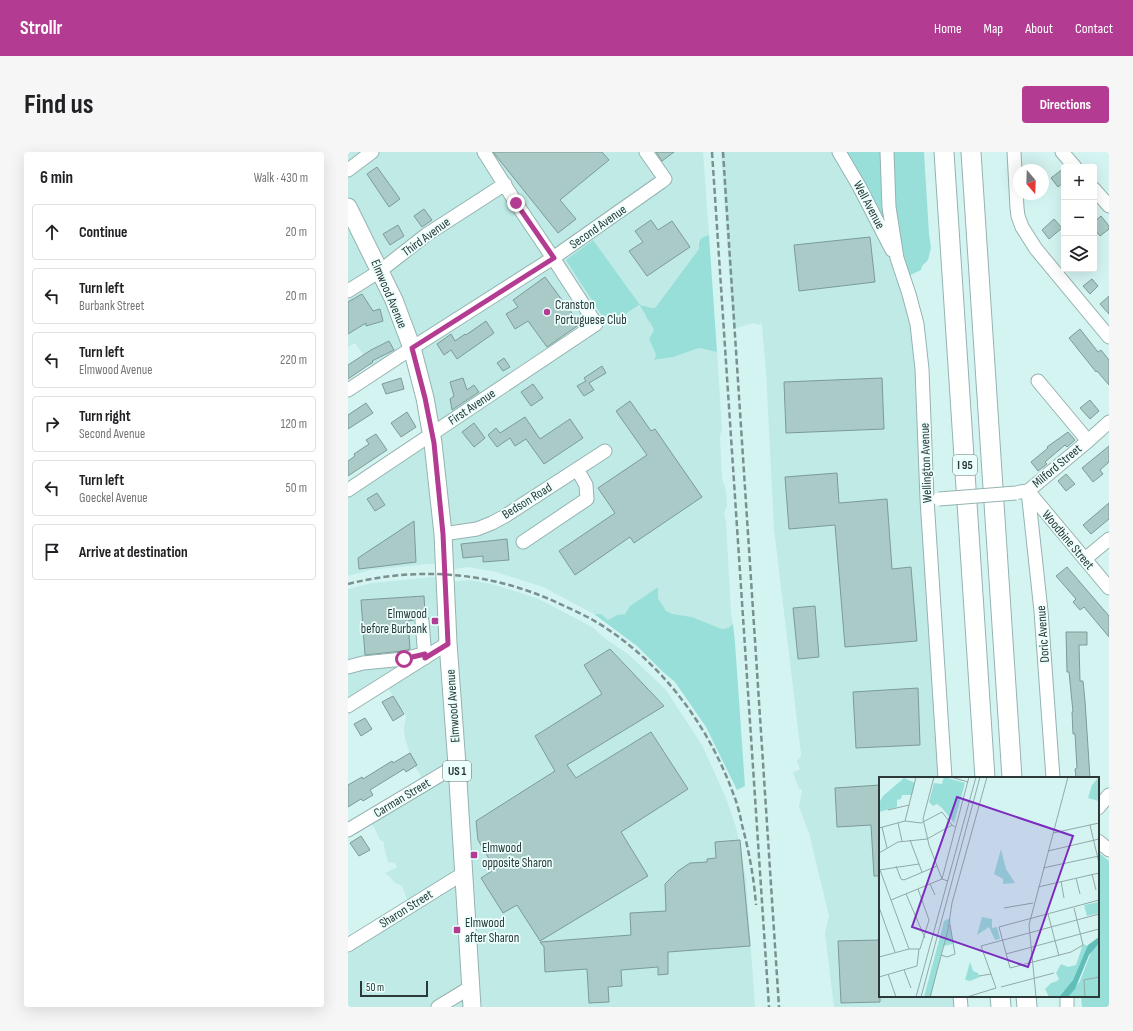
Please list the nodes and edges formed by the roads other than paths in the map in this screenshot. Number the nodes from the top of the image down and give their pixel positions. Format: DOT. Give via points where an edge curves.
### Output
graph roads {
  1 [pos="372,152"];
  2 [pos="484,152"];
  3 [pos="646,152"];
  4 [pos="839,152"];
  5 [pos="887,152"];
  6 [pos="944,152"];
  7 [pos="971,152"];
  8 [pos="1014,152"];
  9 [pos="1062,152"];
  10 [pos="1072,164"];
  11 [pos="348,170"];
  12 [pos="505,184"];
  13 [pos="1097,192"];
  14 [pos="348,206"];
  15 [pos="1109,206"];
  16 [pos="554,258"];
  17 [pos="897,258"];
  18 [pos="380,270"];
  19 [pos="348,291"];
  20 [pos="1109,337"];
  21 [pos="412,348"];
  22 [pos="1038,381"];
  23 [pos="348,390"];
  24 [pos="1109,422"];
  25 [pos="432,435"];
  26 [pos="1088,441"];
  27 [pos="605,451"];
  28 [pos="578,469"];
  29 [pos="348,490"];
  30 [pos="1022,492"];
  31 [pos="933,499"];
  32 [pos="443,534"];
  33 [pos="1109,539"];
  34 [pos="523,542"];
  35 [pos="1085,559"];
  36 [pos="1109,588"];
  37 [pos="422,621"];
  38 [pos="448,644"];
  39 [pos="425,656"];
  40 [pos="348,667"];
  41 [pos="348,706"];
  42 [pos="457,765"];
  43 [pos="945,777"];
  44 [pos="985,777"];
  45 [pos="1012,777"];
  46 [pos="1053,777"];
  47 [pos="1109,795"];
  48 [pos="1099,807"];
  49 [pos="348,830"];
  50 [pos="1099,842"];
  51 [pos="1109,850"];
  52 [pos="464,873"];
  53 [pos="348,945"];
  54 [pos="471,987"];
  55 [pos="960,997"];
  56 [pos="1000,997"];
  57 [pos="1026,997"];
  58 [pos="438,1007"];
  59 [pos="472,1007"];
  60 [pos="961,1007"];
  61 [pos="1001,1007"];
  62 [pos="1027,1007"];
  1 -- 11 [label="street"];
  2 -- 12 [label="street"];
  3 -- 16 [label="street, Second Avenue" via="665,179"];
  4 -- 17 [label="street, Well Avenue" via="860,186"];
  5 -- 17 [label="street, Wellington Avenue" via="889,207"];
  6 -- 44 [label="highway, I 95"];
  7 -- 45 [label="highway, I 95"];
  8 -- 20 [label="street" via="1017,208 1022,227 1036,249"];
  9 -- 10 [label="street"];
  12 -- 16 [label="street"];
  12 -- 18 [label="street, Third Avenue" via="426,235"];
  13 -- 15 [label="street"];
  14 -- 18 [label="main road, Elmwood Avenue / US 1"];
  16 -- 21 [label="street, Second Avenue"];
  16 -- 25 [label="street, First Avenue" via="596,324"];
  17 -- 31 [label="street, Wellington Avenue" via="917,324"];
  18 -- 19 [label="street, Third Avenue"];
  18 -- 21 [label="main road, Elmwood Avenue / US 1"];
  21 -- 23 [label="street, Second Avenue"];
  21 -- 25 [label="main road, Elmwood Avenue / US 1"];
  22 -- 26 [label="street"];
  24 -- 26 [label="street, Milford Street"];
  25 -- 29 [label="street, First Avenue"];
  25 -- 32 [label="main road, Elmwood Avenue / US 1"];
  26 -- 30 [label="street, Milford Street"];
  27 -- 28 [label="street, Bedson Road"];
  28 -- 32 [label="street, Bedson Road" via="492,523 477,529"];
  28 -- 34 [label="street" via="586,486 587,498"];
  30 -- 31 [label="street, Milford Street, bridge"];
  30 -- 35 [label="street, Woodbine Street"];
  30 -- 46 [label="street, Doric Avenue" via="1042,611"];
  31 -- 43 [label="street, Wellington Avenue"];
  32 -- 38 [label="main road, Elmwood Avenue / US 1"];
  33 -- 35 [label="street"];
  35 -- 36 [label="street, Woodbine Street"];
  37 -- 39 [label="street"];
  38 -- 39 [label="street"];
  38 -- 42 [label="main road, Elmwood Avenue / US 1"];
  39 -- 40 [label="street"];
  39 -- 41 [label="street"];
  42 -- 49 [label="street, Carman Street"];
  42 -- 52 [label="main road, Elmwood Avenue / US 1"];
  47 -- 48 [label="street"];
  50 -- 51 [label="street"];
  52 -- 53 [label="street, Sharon Street"];
  52 -- 54 [label="main road, Elmwood Avenue / US 1"];
  54 -- 58 [label="street"];
  54 -- 59 [label="main road, Elmwood Avenue / US 1"];
  55 -- 60 [label="street"];
  56 -- 61 [label="highway"];
  57 -- 62 [label="highway"];
}
